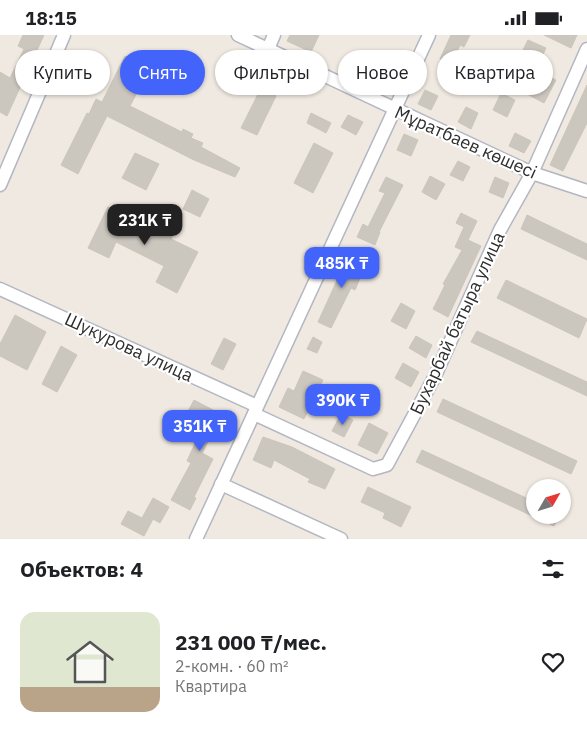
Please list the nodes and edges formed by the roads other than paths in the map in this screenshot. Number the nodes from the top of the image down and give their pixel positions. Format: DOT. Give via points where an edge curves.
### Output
graph roads {
  1 [pos="64,35"];
  2 [pos="238,35"];
  3 [pos="274,35"];
  4 [pos="429,35"];
  5 [pos="268,49"];
  6 [pos="587,49"];
  7 [pos="395,110"];
  8 [pos="532,173"];
  9 [pos="0,185"];
  10 [pos="587,191"];
  11 [pos="0,289"];
  12 [pos="256,410"];
  13 [pos="222,484"];
  14 [pos="196,539"];
  15 [pos="341,539"];
  1 -- 9 [label="street"];
  2 -- 5 [label="street, Мұратбаев көшесі"];
  3 -- 5 [label="street"];
  4 -- 7 [label="street"];
  5 -- 7 [label="street, Мұратбаев көшесі"];
  6 -- 8 [label="street, Бухарбай батыра улица"];
  7 -- 8 [label="street, Мұратбаев көшесі"];
  7 -- 12 [label="street"];
  8 -- 10 [label="street, Мұратбаев көшесі"];
  8 -- 12 [label="street, Бухарбай батыра улица" via="500,230 435,376 387,465 373,469"];
  11 -- 12 [label="street, Шукурова улица"];
  12 -- 13 [label="street"];
  13 -- 14 [label="street"];
  13 -- 15 [label="street"];
}
